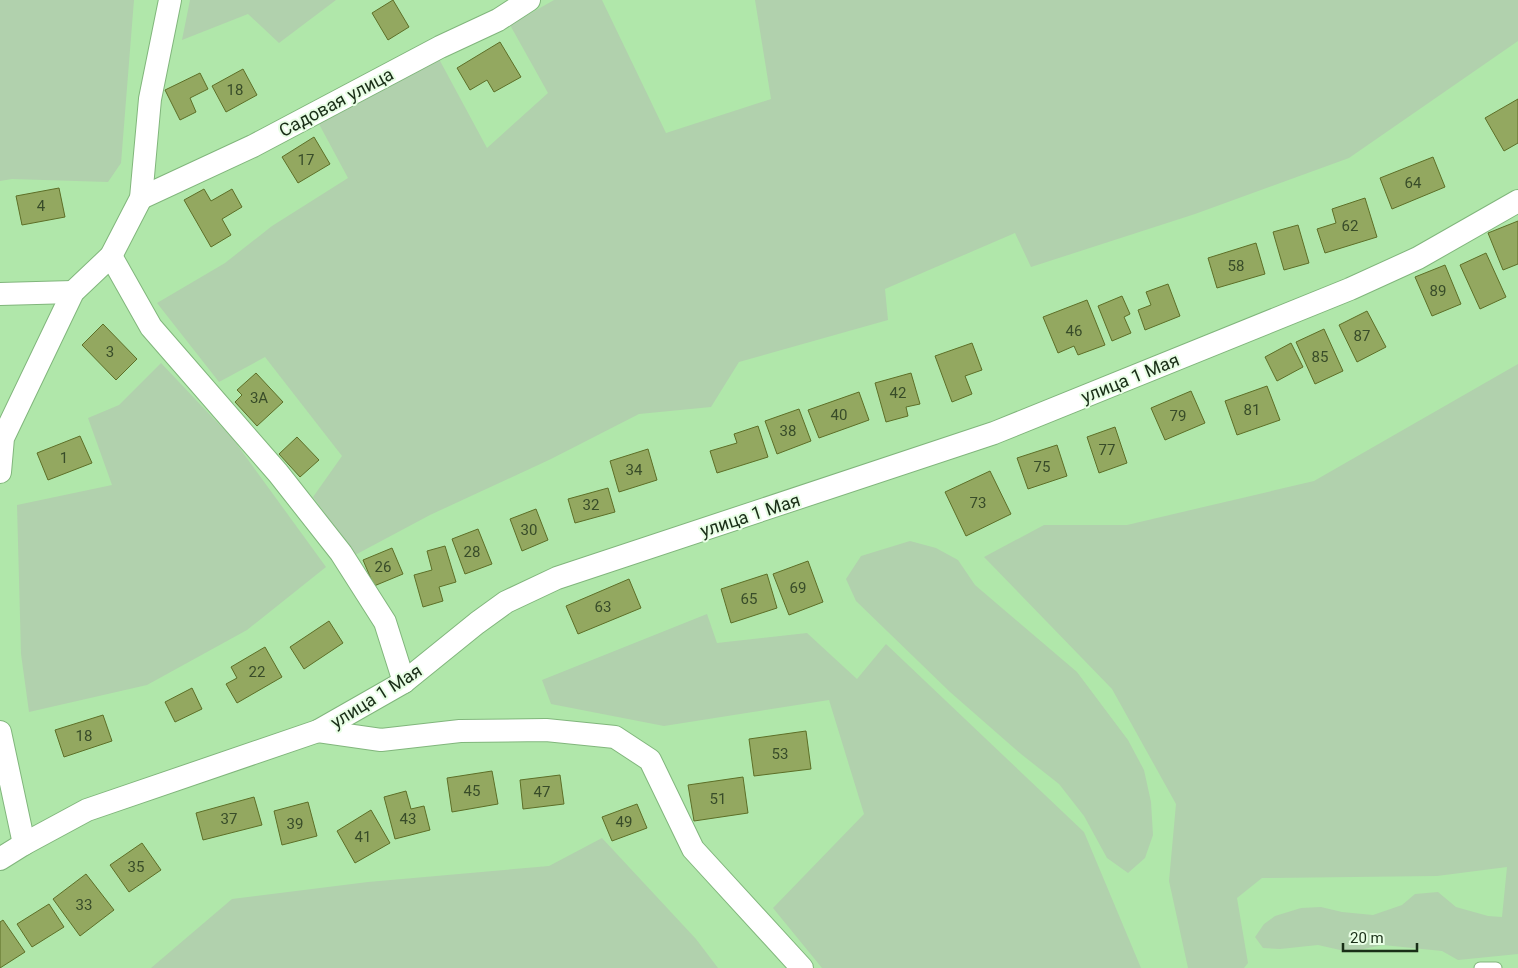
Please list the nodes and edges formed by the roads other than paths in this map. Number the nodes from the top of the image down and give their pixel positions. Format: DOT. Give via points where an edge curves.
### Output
graph roads {
  1 [pos="170,0"];
  2 [pos="529,0"];
  3 [pos="141,198"];
  4 [pos="1518,201"];
  5 [pos="111,256"];
  6 [pos="72,292"];
  7 [pos="0,294"];
  8 [pos="0,472"];
  9 [pos="404,682"];
  10 [pos="318,731"];
  11 [pos="0,732"];
  12 [pos="24,844"];
  13 [pos="0,858"];
  14 [pos="802,968"];
  15 [pos="1480,968"];
  16 [pos="1496,968"];
  1 -- 3 [label="street" via="150,99"];
  2 -- 3 [label="street, Садовая улица" via="498,20 432,51 253,146"];
  3 -- 5 [label="street"];
  4 -- 9 [label="street, улица 1 Мая" via="1418,258 1350,289 994,433 557,578 506,602"];
  5 -- 6 [label="street"];
  5 -- 9 [label="street" via="151,327 278,473 341,553 385,622"];
  6 -- 7 [label="street"];
  6 -- 8 [label="street" via="3,438"];
  9 -- 10 [label="street, улица 1 Мая"];
  10 -- 12 [label="street, улица 1 Мая" via="87,810"];
  10 -- 14 [label="street" via="381,740 460,731 546,730 615,737 650,760 693,849"];
  11 -- 12 [label="street"];
  12 -- 13 [label="street, улица 1 Мая"];
  15 -- 16 [label="lane"];
}
